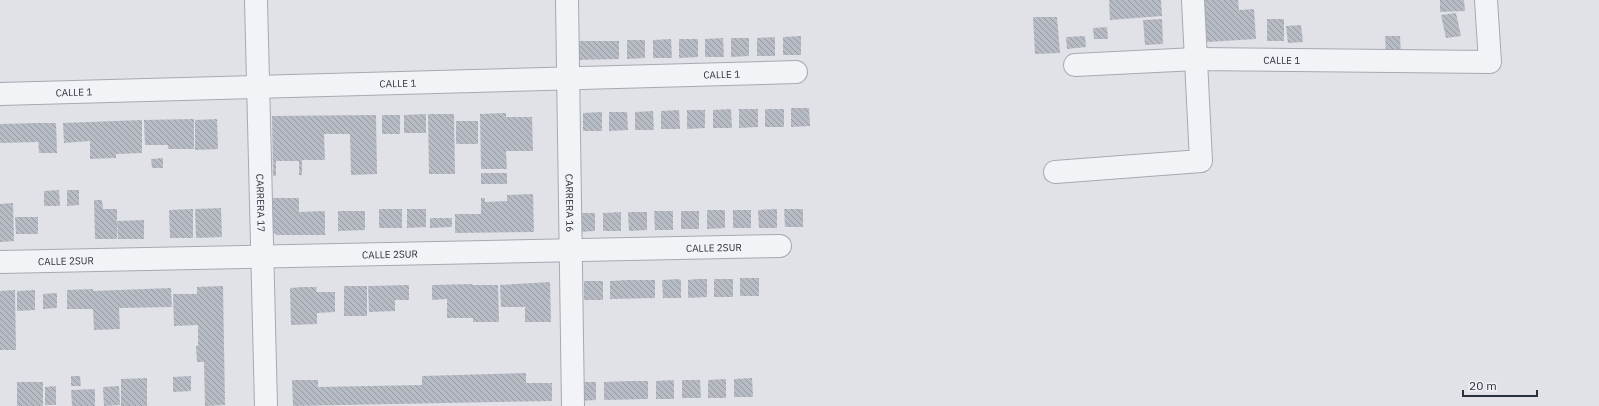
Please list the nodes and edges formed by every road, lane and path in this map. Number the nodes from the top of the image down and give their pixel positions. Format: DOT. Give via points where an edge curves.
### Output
graph roads {
  1 [pos="256,0"];
  2 [pos="567,0"];
  3 [pos="1193,0"];
  4 [pos="1486,0"];
  5 [pos="1196,59"];
  6 [pos="1074,65"];
  7 [pos="796,72"];
  8 [pos="568,78"];
  9 [pos="258,87"];
  10 [pos="0,94"];
  11 [pos="1055,172"];
  12 [pos="780,246"];
  13 [pos="570,250"];
  14 [pos="263,256"];
  15 [pos="0,262"];
  16 [pos="266,406"];
  17 [pos="573,406"];
  1 -- 9 [label="street, CARRERA 17"];
  2 -- 8 [label="street, CARRERA 16"];
  3 -- 5 [label="street"];
  4 -- 5 [label="street, CALLE 1" via="1490,62"];
  5 -- 6 [label="street, CALLE 1"];
  5 -- 11 [label="street" via="1201,161"];
  7 -- 8 [label="street, CALLE 1"];
  8 -- 9 [label="street, CALLE 1"];
  8 -- 13 [label="street, CARRERA 16"];
  9 -- 10 [label="street, CALLE 1"];
  9 -- 14 [label="street, CARRERA 17"];
  12 -- 13 [label="street, CALLE 2SUR"];
  13 -- 14 [label="street, CALLE 2SUR"];
  13 -- 17 [label="street, CARRERA 16"];
  14 -- 15 [label="street, CALLE 2SUR"];
  14 -- 16 [label="street, CARRERA 17"];
}
